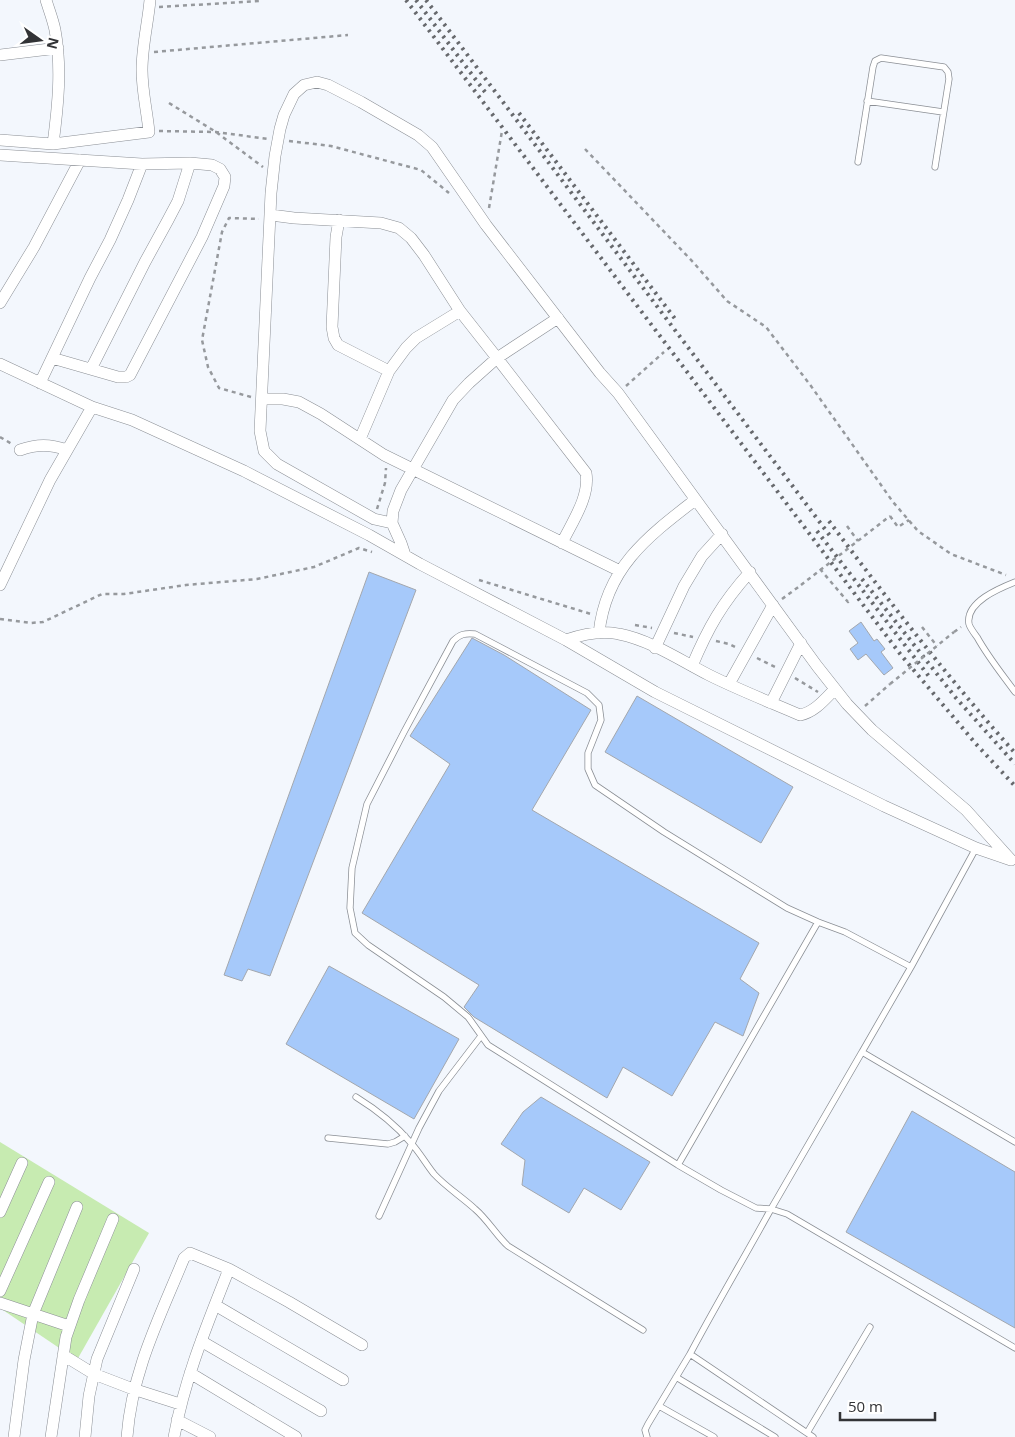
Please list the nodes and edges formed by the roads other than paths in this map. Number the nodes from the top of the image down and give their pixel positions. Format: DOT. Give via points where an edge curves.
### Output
graph roads {
  1 [pos="46,0"];
  2 [pos="150,4"];
  3 [pos="58,48"];
  4 [pos="0,55"];
  5 [pos="868,101"];
  6 [pos="943,112"];
  7 [pos="0,140"];
  8 [pos="53,144"];
  9 [pos="0,155"];
  10 [pos="80,160"];
  11 [pos="858,162"];
  12 [pos="190,163"];
  13 [pos="142,164"];
  14 [pos="935,166"];
  15 [pos="271,215"];
  16 [pos="338,220"];
  17 [pos="2,297"];
  18 [pos="460,310"];
  19 [pos="558,318"];
  20 [pos="52,358"];
  21 [pos="497,358"];
  22 [pos="0,364"];
  23 [pos="91,369"];
  24 [pos="389,371"];
  25 [pos="40,383"];
  26 [pos="262,399"];
  27 [pos="92,407"];
  28 [pos="360,439"];
  29 [pos="20,450"];
  30 [pos="67,450"];
  31 [pos="413,470"];
  32 [pos="695,500"];
  33 [pos="392,523"];
  34 [pos="722,534"];
  35 [pos="562,543"];
  36 [pos="405,555"];
  37 [pos="620,571"];
  38 [pos="750,572"];
  39 [pos="1015,582"];
  40 [pos="0,585"];
  41 [pos="773,605"];
  42 [pos="599,633"];
  43 [pos="566,640"];
  44 [pos="801,643"];
  45 [pos="656,648"];
  46 [pos="692,666"];
  47 [pos="729,684"];
  48 [pos="835,689"];
  49 [pos="1015,692"];
  50 [pos="771,702"];
  51 [pos="976,848"];
  52 [pos="1013,861"];
  53 [pos="818,922"];
  54 [pos="911,967"];
  55 [pos="481,1036"];
  56 [pos="862,1052"];
  57 [pos="356,1097"];
  58 [pos="405,1136"];
  59 [pos="328,1138"];
  60 [pos="1015,1142"];
  61 [pos="412,1144"];
  62 [pos="22,1163"];
  63 [pos="678,1165"];
  64 [pos="49,1182"];
  65 [pos="77,1207"];
  66 [pos="771,1209"];
  67 [pos="0,1212"];
  68 [pos="379,1216"];
  69 [pos="113,1219"];
  70 [pos="134,1270"];
  71 [pos="229,1270"];
  72 [pos="0,1291"];
  73 [pos="0,1303"];
  74 [pos="215,1305"];
  75 [pos="33,1314"];
  76 [pos="69,1326"];
  77 [pos="870,1327"];
  78 [pos="643,1330"];
  79 [pos="201,1341"];
  80 [pos="362,1345"];
  81 [pos="1015,1348"];
  82 [pos="690,1354"];
  83 [pos="62,1355"];
  84 [pos="190,1373"];
  85 [pos="94,1374"];
  86 [pos="676,1377"];
  87 [pos="343,1380"];
  88 [pos="133,1389"];
  89 [pos="180,1404"];
  90 [pos="659,1406"];
  91 [pos="321,1411"];
  92 [pos="177,1420"];
  93 [pos="807,1434"];
  94 [pos="14,1437"];
  95 [pos="52,1437"];
  96 [pos="85,1437"];
  97 [pos="127,1437"];
  98 [pos="174,1437"];
  99 [pos="210,1437"];
  100 [pos="296,1437"];
  101 [pos="647,1437"];
  102 [pos="714,1437"];
  103 [pos="775,1437"];
  104 [pos="813,1437"];
  1 -- 3 [label="street"];
  2 -- 8 [label="street" via="142,53 149,132"];
  3 -- 4 [label="street"];
  3 -- 8 [label="street" via="58,103"];
  5 -- 6 [label="lane"];
  5 -- 6 [label="lane" via="873,67 881,58 944,67 949,79"];
  5 -- 11 [label="lane"];
  6 -- 14 [label="lane"];
  7 -- 8 [label="street"];
  9 -- 10 [label="street"];
  10 -- 13 [label="street"];
  10 -- 17 [label="street" via="34,247"];
  12 -- 13 [label="street"];
  12 -- 23 [label="street" via="178,201"];
  12 -- 23 [label="street" via="212,165 224,176 224,186 202,237 130,375 118,376"];
  13 -- 20 [label="street" via="110,240"];
  15 -- 16 [label="street"];
  15 -- 19 [label="street" via="273,174 284,115 294,94 304,85 317,82 328,85 418,135 432,147 486,225"];
  15 -- 26 [label="street"];
  16 -- 18 [label="street" via="381,223 399,228 420,249"];
  16 -- 24 [label="street" via="333,286 334,338 338,345"];
  18 -- 21 [label="street"];
  18 -- 24 [label="street" via="416,338"];
  19 -- 21 [label="street"];
  19 -- 32 [label="street" via="618,393"];
  20 -- 23 [label="street"];
  20 -- 25 [label="street"];
  21 -- 31 [label="street" via="453,400"];
  21 -- 35 [label="street" via="586,473 585,495"];
  22 -- 25 [label="street"];
  24 -- 28 [label="street"];
  25 -- 27 [label="street"];
  26 -- 28 [label="street" via="299,402"];
  26 -- 33 [label="street" via="260,431 264,451 277,464 374,519"];
  27 -- 30 [label="street"];
  27 -- 36 [label="street" via="132,420 244,471"];
  28 -- 31 [label="street"];
  29 -- 30 [label="street" via="45,445"];
  30 -- 40 [label="street"];
  31 -- 33 [label="street" via="401,490"];
  31 -- 35 [label="street"];
  32 -- 34 [label="street"];
  32 -- 37 [label="street" via="647,538"];
  33 -- 36 [label="street"];
  34 -- 38 [label="street"];
  34 -- 45 [label="street" via="702,556 684,586"];
  35 -- 37 [label="street"];
  36 -- 43 [label="street"];
  37 -- 42 [label="street" via="601,617"];
  38 -- 41 [label="street"];
  38 -- 46 [label="street" via="715,618"];
  39 -- 49 [label="lane" via="976,603 969,624"];
  41 -- 44 [label="street"];
  41 -- 47 [label="street"];
  42 -- 43 [label="street"];
  42 -- 45 [label="street" via="638,639"];
  43 -- 51 [label="street" via="655,692"];
  44 -- 48 [label="street"];
  44 -- 50 [label="street"];
  45 -- 46 [label="street"];
  46 -- 47 [label="street"];
  47 -- 50 [label="street"];
  48 -- 50 [label="street" via="814,709 800,715"];
  48 -- 52 [label="street" via="872,730 966,810"];
  51 -- 52 [label="street"];
  51 -- 54 [label="lane"];
  53 -- 54 [label="lane" via="845,932"];
  53 -- 55 [label="lane" via="787,908 595,785 588,769 588,753 601,720 599,704 588,693 475,634 458,635 367,804 352,868 350,908 356,933 368,946 444,996 468,1017"];
  53 -- 63 [label="lane"];
  54 -- 56 [label="lane"];
  55 -- 61 [label="lane" via="439,1091"];
  55 -- 63 [label="lane" via="488,1045"];
  56 -- 60 [label="lane"];
  56 -- 66 [label="lane"];
  57 -- 58 [label="lane" via="377,1110"];
  58 -- 59 [label="lane" via="388,1144"];
  58 -- 61 [label="lane"];
  61 -- 68 [label="lane"];
  61 -- 78 [label="lane" via="435,1175 475,1209 508,1246"];
  62 -- 67 [label="street"];
  63 -- 66 [label="lane" via="756,1208"];
  64 -- 72 [label="street"];
  65 -- 75 [label="street"];
  66 -- 81 [label="lane" via="786,1214"];
  66 -- 82 [label="lane"];
  69 -- 76 [label="street"];
  70 -- 85 [label="street"];
  71 -- 74 [label="street"];
  71 -- 80 [label="street"];
  71 -- 88 [label="street" via="193,1254 186,1255 140,1363"];
  73 -- 75 [label="street"];
  74 -- 79 [label="street"];
  74 -- 87 [label="street"];
  75 -- 76 [label="street"];
  75 -- 94 [label="street"];
  76 -- 83 [label="street"];
  77 -- 93 [label="lane"];
  79 -- 84 [label="street"];
  79 -- 91 [label="street"];
  82 -- 86 [label="lane"];
  82 -- 93 [label="lane"];
  83 -- 85 [label="street"];
  83 -- 95 [label="street"];
  84 -- 89 [label="street"];
  84 -- 100 [label="street"];
  85 -- 88 [label="street"];
  85 -- 96 [label="street"];
  86 -- 90 [label="lane"];
  86 -- 103 [label="lane"];
  88 -- 89 [label="street"];
  88 -- 97 [label="street"];
  89 -- 92 [label="street"];
  90 -- 101 [label="lane" via="645,1430"];
  90 -- 102 [label="lane"];
  92 -- 98 [label="street"];
  92 -- 99 [label="street"];
  93 -- 104 [label="lane"];
}
